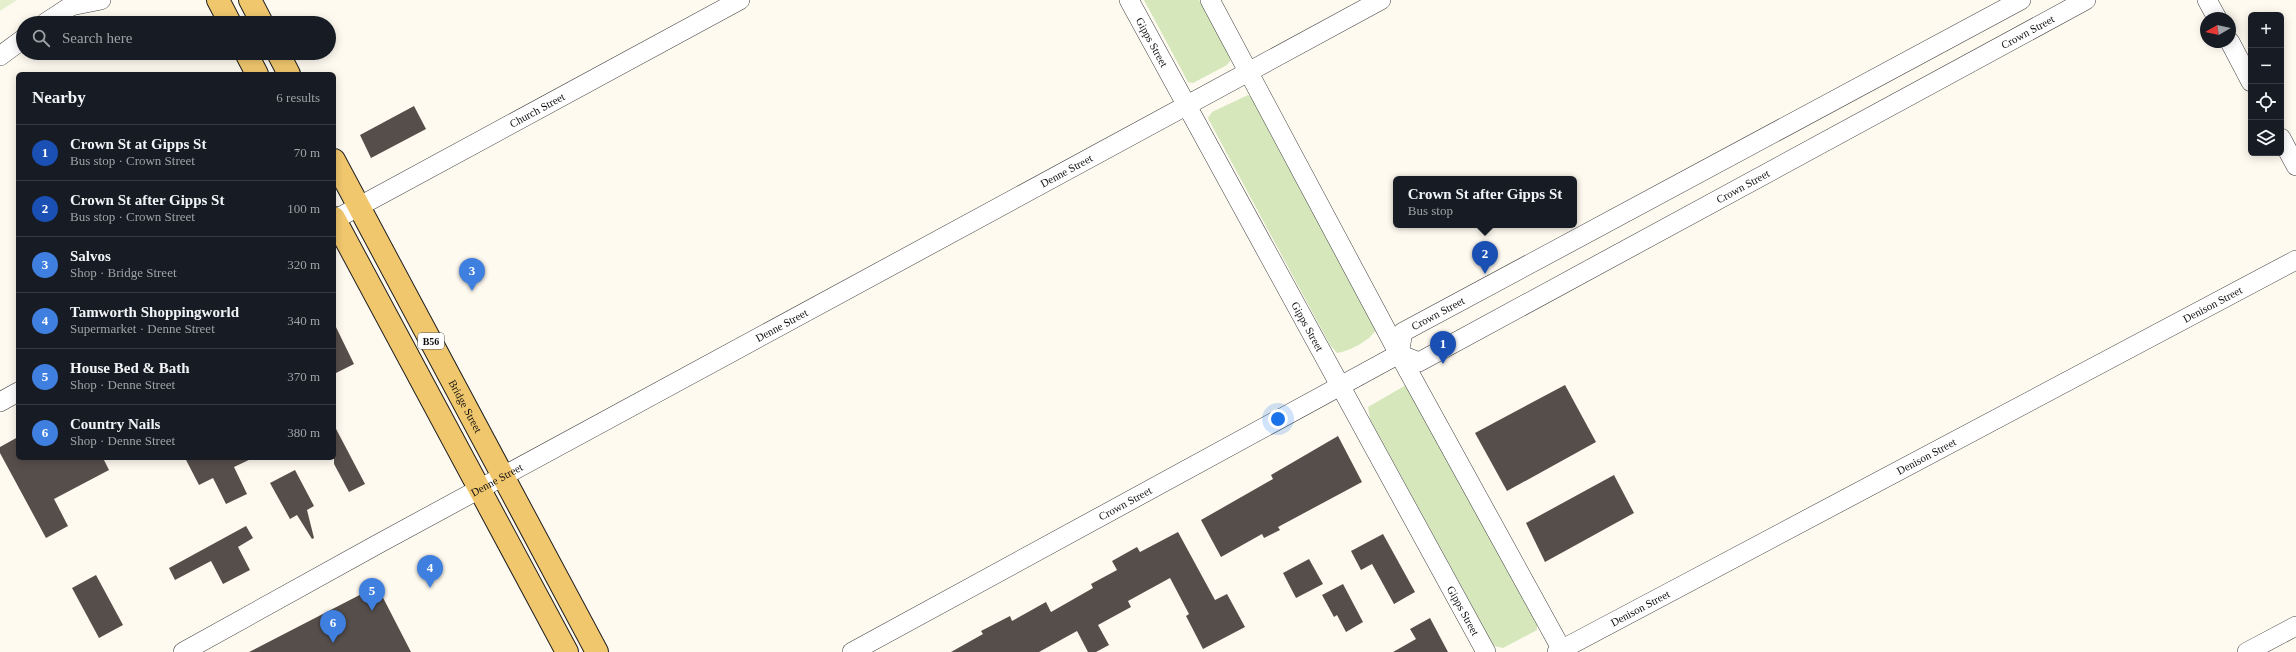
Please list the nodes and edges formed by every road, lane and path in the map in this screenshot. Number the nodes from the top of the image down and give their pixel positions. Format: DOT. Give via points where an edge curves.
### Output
graph roads {
  1 [pos="101,0"];
  2 [pos="218,0"];
  3 [pos="250,0"];
  4 [pos="740,0"];
  5 [pos="1130,0"];
  6 [pos="1210,0"];
  7 [pos="1381,0"];
  8 [pos="2021,0"];
  9 [pos="2086,0"];
  10 [pos="2207,0"];
  11 [pos="72,3"];
  12 [pos="2214,12"];
  13 [pos="55,16"];
  14 [pos="226,16"];
  15 [pos="258,16"];
  16 [pos="16,44"];
  17 [pos="2233,48"];
  18 [pos="0,56"];
  19 [pos="250,60"];
  20 [pos="282,60"];
  21 [pos="1250,71"];
  22 [pos="256,72"];
  23 [pos="288,72"];
  24 [pos="2248,76"];
  25 [pos="1187,105"];
  26 [pos="2284,144"];
  27 [pos="336,164"];
  28 [pos="2296,166"];
  29 [pos="358,206"];
  30 [pos="336,219"];
  31 [pos="336,224"];
  32 [pos="2296,260"];
  33 [pos="1399,354"];
  34 [pos="1341,385"];
  35 [pos="16,393"];
  36 [pos="0,402"];
  37 [pos="504,476"];
  38 [pos="480,490"];
  39 [pos="2296,626"];
  40 [pos="1560,651"];
  41 [pos="183,652"];
  42 [pos="567,652"];
  43 [pos="597,652"];
  44 [pos="852,652"];
  45 [pos="1486,652"];
  46 [pos="2248,652"];
  1 -- 11 [label="street"];
  2 -- 14 [label="main road"];
  3 -- 15 [label="main road"];
  4 -- 29 [label="street, Church Street"];
  5 -- 25 [label="street, Gipps Street"];
  6 -- 21 [label="street"];
  7 -- 21 [label="street, Denne Street"];
  8 -- 33 [label="street, Crown Street" via="1403,332"];
  9 -- 33 [label="street, Crown Street" via="1419,362"];
  10 -- 12 [label="street"];
  11 -- 13 [label="street"];
  16 -- 18 [label="street"];
  17 -- 24 [label="street"];
  19 -- 22 [label="main road"];
  20 -- 23 [label="main road"];
  21 -- 25 [label="street, Denne Street"];
  21 -- 33 [label="street"];
  25 -- 34 [label="street, Gipps Street"];
  25 -- 37 [label="street, Denne Street"];
  26 -- 28 [label="street"];
  27 -- 29 [label="main road, Bridge Street / B56"];
  29 -- 30 [label="street, Church Street"];
  29 -- 37 [label="main road, Bridge Street / B56"];
  31 -- 38 [label="main road, B56"];
  32 -- 40 [label="street, Denison Street"];
  33 -- 34 [label="street, Crown Street"];
  33 -- 40 [label="street"];
  34 -- 44 [label="street, Crown Street"];
  34 -- 45 [label="street, Gipps Street"];
  35 -- 36 [label="street"];
  37 -- 38 [label="street, Denne Street"];
  37 -- 43 [label="main road, Bridge Street / B56"];
  38 -- 41 [label="street, Denne Street"];
  38 -- 42 [label="main road, B56"];
  39 -- 46 [label="street"];
}
